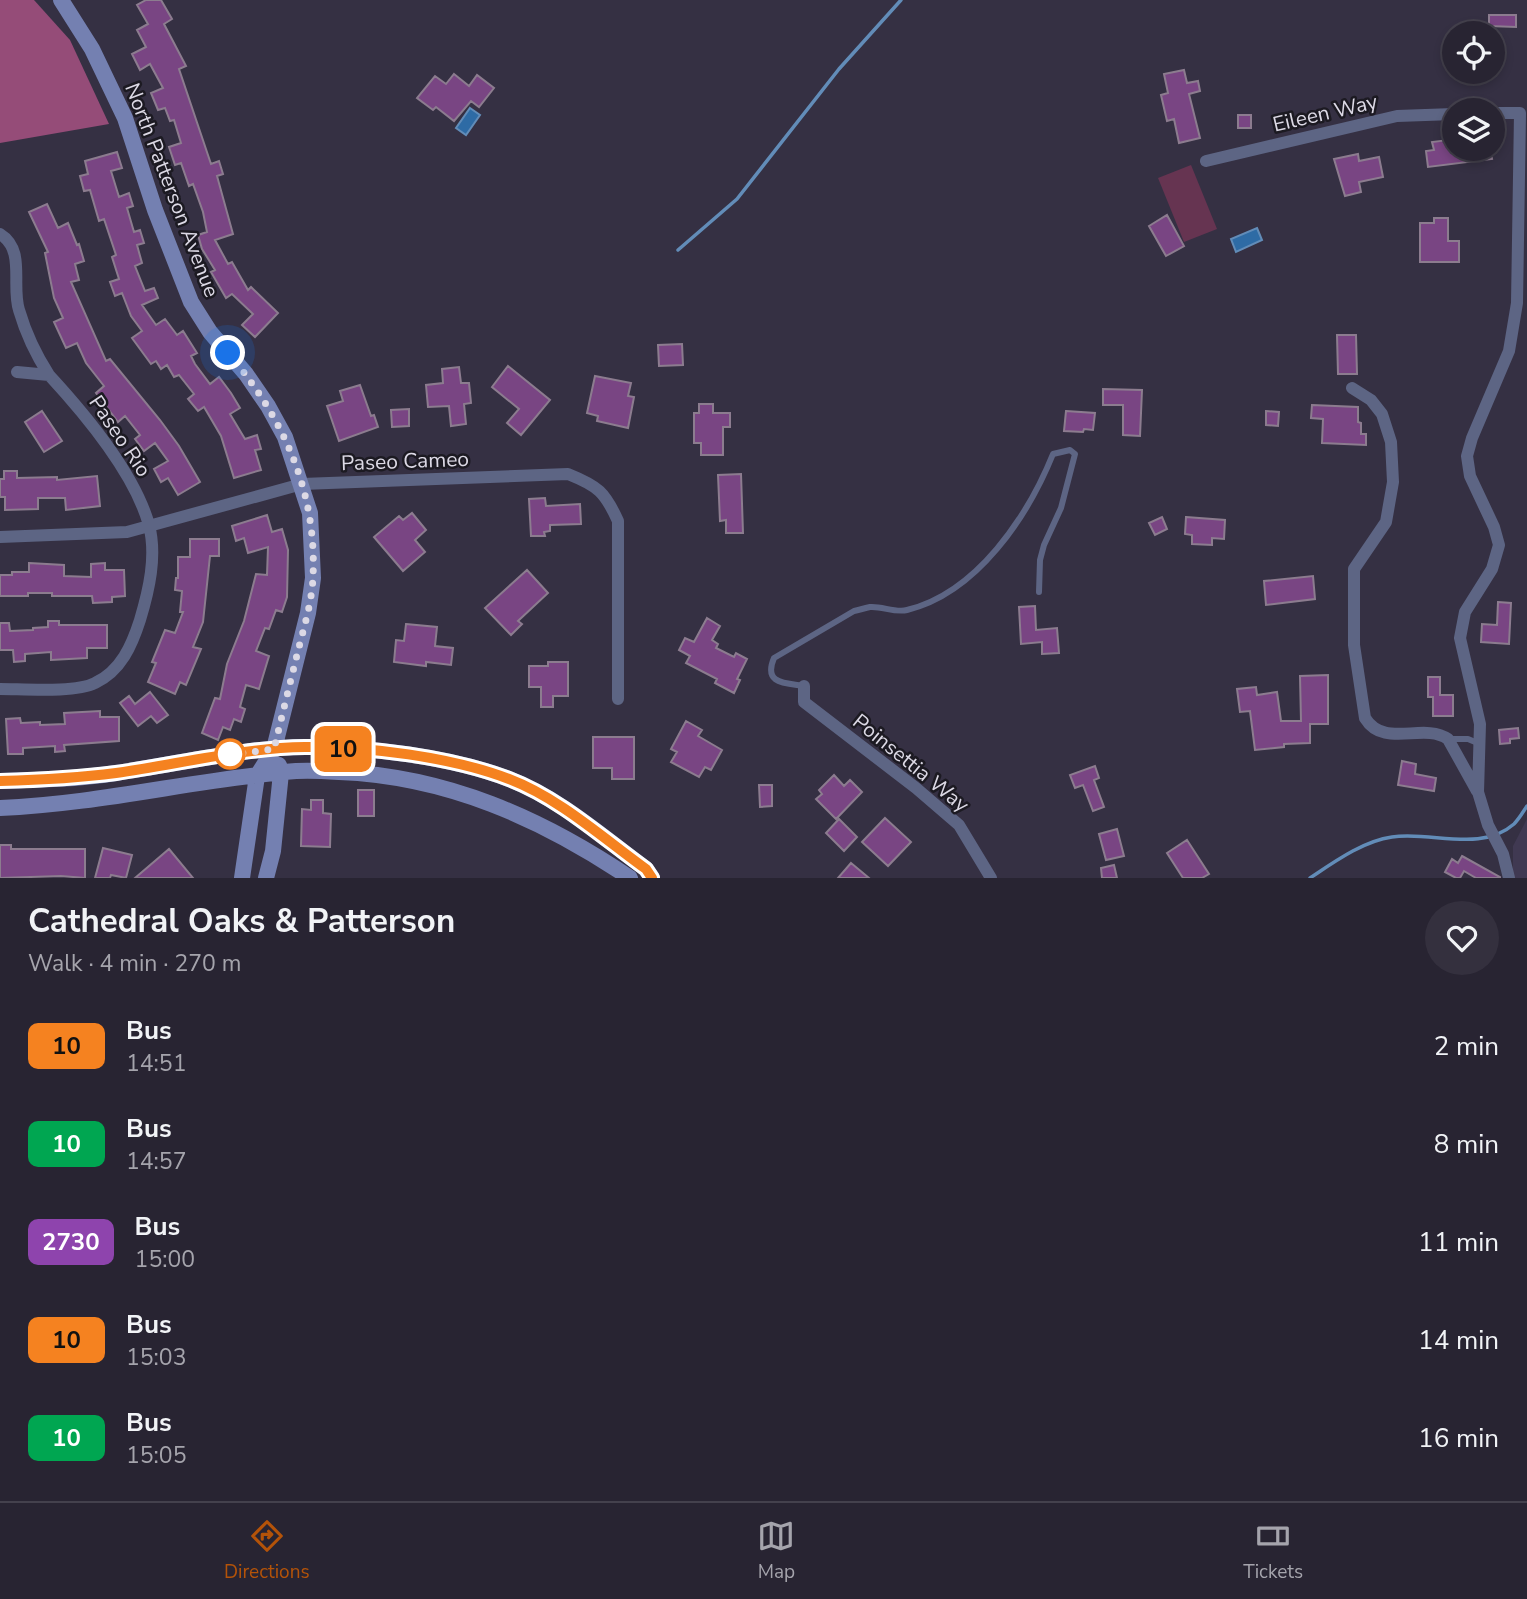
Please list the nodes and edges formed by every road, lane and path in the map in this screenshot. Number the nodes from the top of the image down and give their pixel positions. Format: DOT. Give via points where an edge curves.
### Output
graph roads {
  1 [pos="61,0"];
  2 [pos="1505,113"];
  3 [pos="1442,114"];
  4 [pos="1206,162"];
  5 [pos="0,234"];
  6 [pos="16,372"];
  7 [pos="49,375"];
  8 [pos="1353,388"];
  9 [pos="302,484"];
  10 [pos="149,526"];
  11 [pos="0,537"];
  12 [pos="1039,592"];
  13 [pos="804,686"];
  14 [pos="0,689"];
  15 [pos="618,699"];
  16 [pos="1448,739"];
  17 [pos="1480,744"];
  18 [pos="274,749"];
  19 [pos="281,773"];
  20 [pos="257,776"];
  21 [pos="0,781"];
  22 [pos="1478,792"];
  23 [pos="0,808"];
  24 [pos="242,878"];
  25 [pos="266,878"];
  26 [pos="629,878"];
  27 [pos="652,878"];
  28 [pos="991,878"];
  29 [pos="1510,878"];
  1 -- 9 [label="main road, North Patterson Avenue" via="92,49 125,118 191,302 268,406"];
  2 -- 17 [label="street" via="1520,113 1517,303 1509,351 1467,456 1499,545 1492,569 1465,612 1460,638 1480,724"];
  3 -- 4 [label="street, Eileen Way" via="1397,116"];
  5 -- 7 [label="street, Paseo Rio" via="15,250 18,307 36,355"];
  6 -- 7 [label="street"];
  7 -- 10 [label="street, Paseo Rio" via="85,415 133,486"];
  8 -- 16 [label="street" via="1382,414 1391,442 1393,482 1387,522 1354,569 1354,645 1362,707 1371,728 1392,735 1441,734"];
  9 -- 10 [label="street, Paseo Cameo"];
  9 -- 15 [label="street, Paseo Cameo" via="568,474 593,484 607,498 618,521"];
  9 -- 18 [label="main road, North Patterson Avenue" via="310,513 313,578"];
  10 -- 11 [label="street, Paseo Cameo" via="127,532"];
  10 -- 14 [label="street, Paseo Rio" via="151,572 145,606 116,669 95,684 78,688"];
  12 -- 13 [label="lane" via="1044,545 1072,468 1075,454 1070,450 1053,454 1042,481 1001,542 943,596 903,611 869,607 854,611 774,658 771,670 778,682"];
  13 -- 28 [label="street, Poinsettia Way" via="804,702 959,825"];
  16 -- 17 [label="lane"];
  16 -- 22 [label="street"];
  17 -- 22 [label="street"];
  18 -- 19 [label="main road"];
  18 -- 20 [label="main road, North Patterson Avenue"];
  18 -- 21 [label="main road" via="116,773"];
  18 -- 27 [label="main road" via="410,755 510,779 563,808"];
  19 -- 20 [label="main road"];
  19 -- 25 [label="main road"];
  19 -- 26 [label="main road" via="363,773 438,786 555,831"];
  20 -- 23 [label="main road"];
  20 -- 24 [label="main road, North Patterson Avenue"];
  22 -- 29 [label="street"];
}
